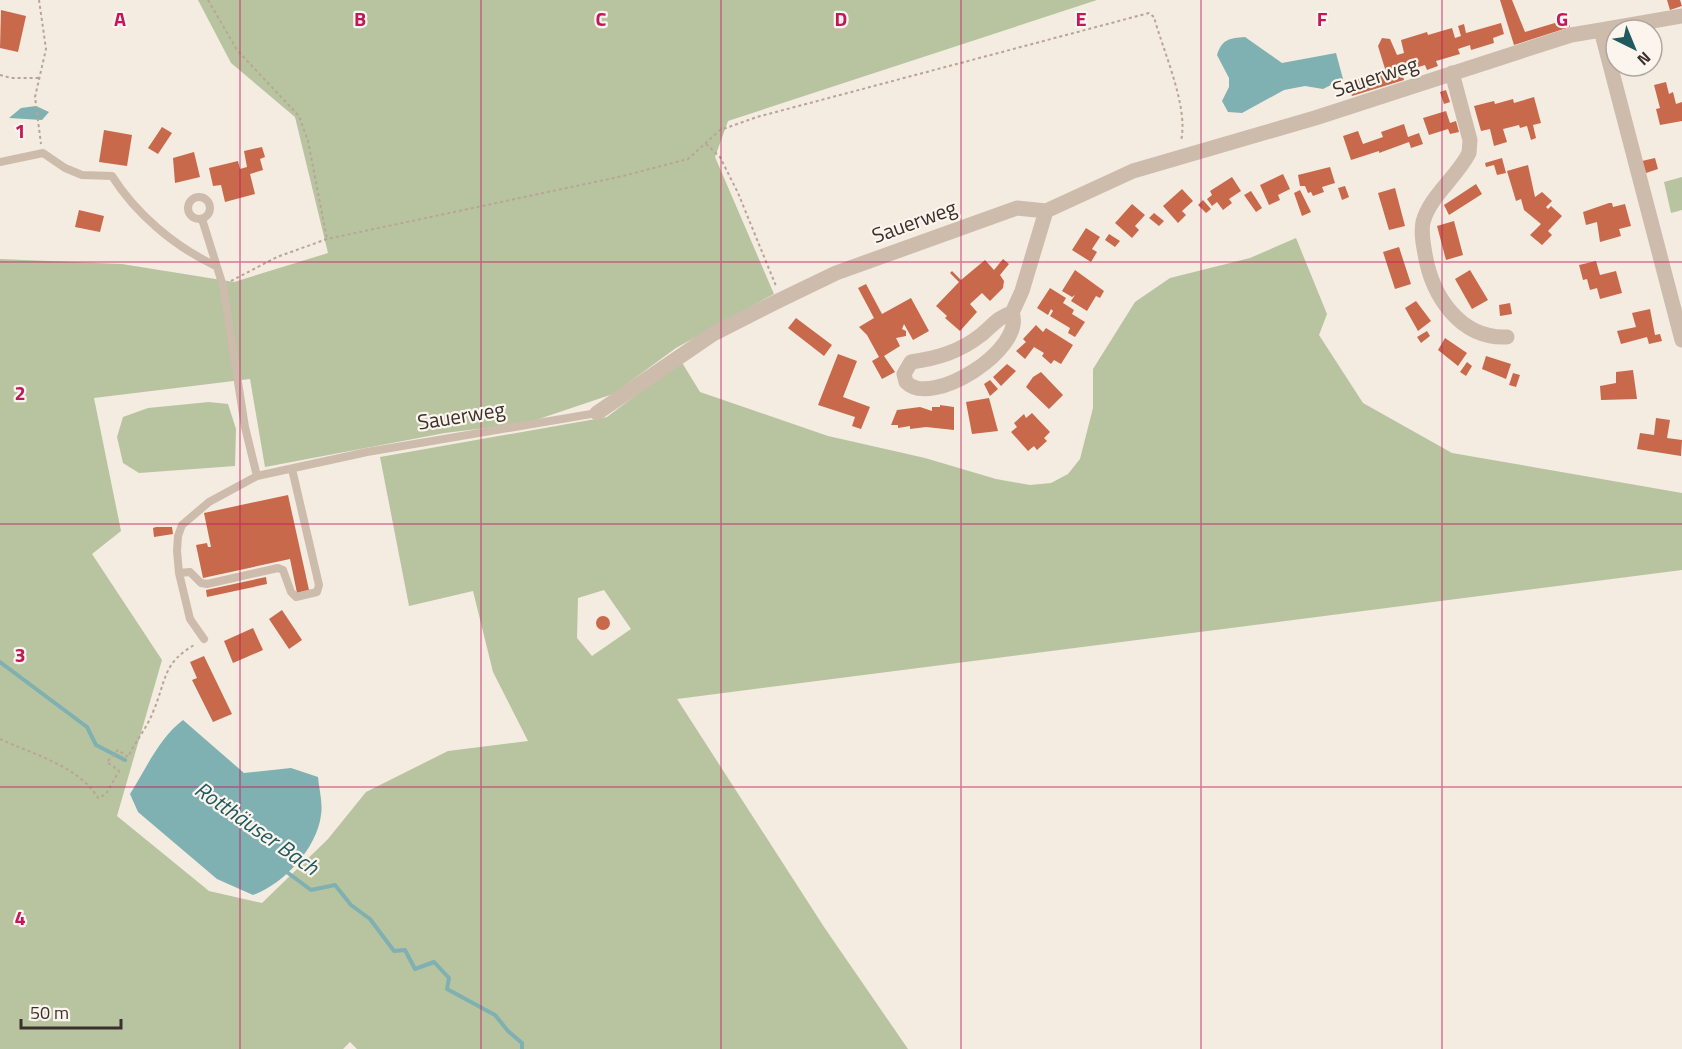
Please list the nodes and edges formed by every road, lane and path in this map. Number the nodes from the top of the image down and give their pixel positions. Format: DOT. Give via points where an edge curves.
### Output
graph roads {
  1 [pos="39,0"];
  2 [pos="208,0"];
  3 [pos="1682,16"];
  4 [pos="1601,30"];
  5 [pos="1452,73"];
  6 [pos="0,75"];
  7 [pos="39,78"];
  8 [pos="706,144"];
  9 [pos="43,153"];
  10 [pos="1174,160"];
  11 [pos="0,162"];
  12 [pos="1046,211"];
  13 [pos="202,219"];
  14 [pos="327,239"];
  15 [pos="216,266"];
  16 [pos="223,286"];
  17 [pos="778,300"];
  18 [pos="1012,313"];
  19 [pos="1507,337"];
  20 [pos="1682,340"];
  21 [pos="597,413"];
  22 [pos="292,469"];
  23 [pos="257,476"];
  24 [pos="179,573"];
  25 [pos="204,639"];
  26 [pos="0,739"];
  1 -- 7 [label="path" via="46,49"];
  2 -- 14 [label="path" via="237,50 299,116 308,141"];
  3 -- 4 [label="street, Sauerweg"];
  4 -- 5 [label="street, Sauerweg" via="1571,35"];
  4 -- 20 [label="street"];
  5 -- 10 [label="street, Sauerweg"];
  5 -- 19 [label="street" via="1470,140 1469,153 1424,221 1426,263 1434,287 1458,320 1484,334"];
  6 -- 7 [label="path"];
  7 -- 9 [label="path" via="36,109"];
  8 -- 10 [label="path" via="720,130 757,117 1149,13 1154,17 1184,130"];
  8 -- 14 [label="path" via="688,159 623,176"];
  8 -- 17 [label="path" via="720,157 738,193 774,278"];
  9 -- 11 [label="lane"];
  9 -- 15 [label="lane" via="82,174 112,176 132,203 177,244"];
  10 -- 12 [label="street, Sauerweg" via="1133,171"];
  12 -- 17 [label="street, Sauerweg" via="1017,208 983,218 836,273"];
  12 -- 18 [label="street"];
  13 -- 15 [label="lane"];
  14 -- 16 [label="path" via="278,257"];
  15 -- 16 [label="lane"];
  16 -- 23 [label="lane"];
  17 -- 21 [label="street, Sauerweg" via="713,334"];
  18 -- 18 [label="street" via="951,354 911,362 904,374 906,382 916,388 938,386 982,367 1006,338 1014,318"];
  21 -- 22 [label="lane, Sauerweg"];
  22 -- 23 [label="lane, Sauerweg"];
  22 -- 24 [label="lane" via="319,585 317,592 296,597 283,570 278,568 207,584 190,572"];
  23 -- 24 [label="lane, Sauerweg" via="209,502 182,525 178,536"];
  24 -- 25 [label="lane, Sauerweg" via="190,620"];
  25 -- 26 [label="path" via="177,655 153,713 128,757 118,750 107,762 119,771 106,794 98,798 78,776"];
}
